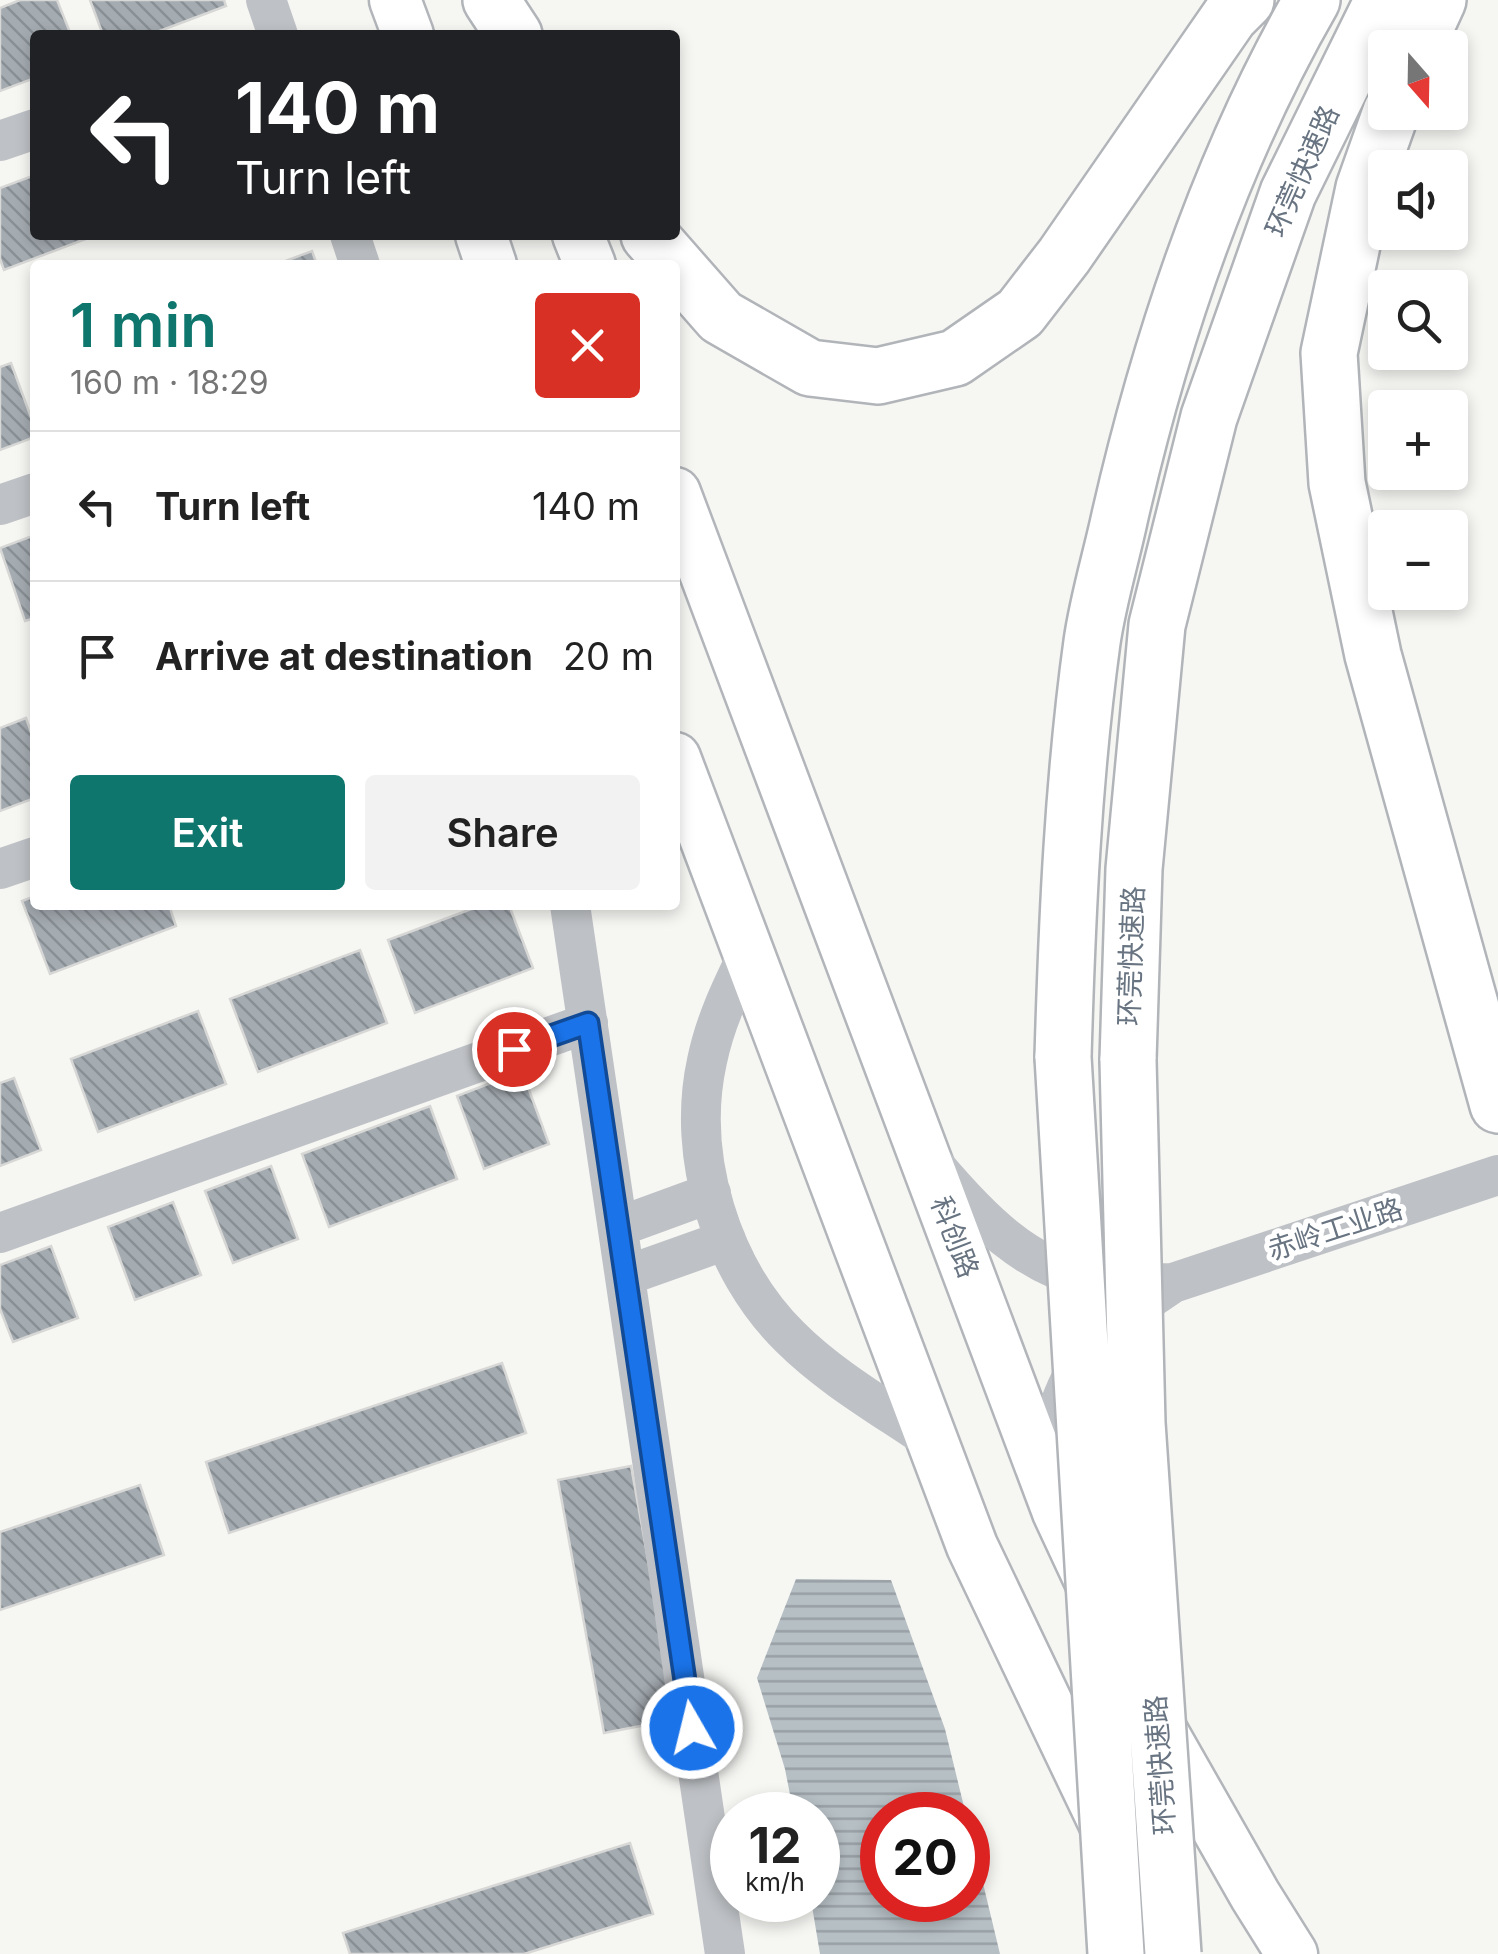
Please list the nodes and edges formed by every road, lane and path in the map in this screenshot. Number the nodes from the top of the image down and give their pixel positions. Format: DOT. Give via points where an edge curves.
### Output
graph roads {
  1 [pos="266,0"];
  2 [pos="395,0"];
  3 [pos="490,0"];
  4 [pos="1246,0"];
  5 [pos="1312,0"];
  6 [pos="1382,0"];
  7 [pos="1438,0"];
  8 [pos="276,30"];
  9 [pos="406,30"];
  10 [pos="502,30"];
  11 [pos="511,30"];
  12 [pos="1424,30"];
  13 [pos="1385,130"];
  14 [pos="30,131"];
  15 [pos="0,141"];
  16 [pos="653,240"];
  17 [pos="671,260"];
  18 [pos="680,270"];
  19 [pos="30,495"];
  20 [pos="0,505"];
  21 [pos="680,507"];
  22 [pos="680,771"];
  23 [pos="30,859"];
  24 [pos="0,869"];
  25 [pos="571,910"];
  26 [pos="748,954"];
  27 [pos="588,1023"];
  28 [pos="1498,1105"];
  29 [pos="922,1150"];
  30 [pos="1498,1175"];
  31 [pos="711,1193"];
  32 [pos="618,1226"];
  33 [pos="0,1233"];
  34 [pos="726,1240"];
  35 [pos="625,1276"];
  36 [pos="1173,1283"];
  37 [pos="932,1441"];
  38 [pos="1058,1512"];
  39 [pos="725,1954"];
  40 [pos="1116,1954"];
  41 [pos="1174,1954"];
  42 [pos="1292,1954"];
  1 -- 8 [label="street"];
  2 -- 9 [label="main road"];
  3 -- 10 [label="main road"];
  3 -- 11 [label="highway"];
  4 -- 18 [label="highway" via="1020,313 955,358 878,376 810,368 721,316"];
  5 -- 40 [label="highway, 环莞快速路, bridge" via="1225,179 1186,279 1139,433 1093,637 1080,750 1063,1058"];
  6 -- 41 [label="highway, 环莞快速路, bridge" via="1288,193 1210,416 1157,625 1134,869 1128,1060 1137,1423"];
  7 -- 12 [label="highway"];
  13 -- 28 [label="highway" via="1364,188 1330,353 1337,483 1373,656"];
  14 -- 15 [label="street"];
  16 -- 17 [label="highway"];
  19 -- 20 [label="street"];
  21 -- 29 [label="main road, 科创路"];
  22 -- 26 [label="main road"];
  23 -- 24 [label="street"];
  25 -- 27 [label="street"];
  26 -- 31 [label="street" via="722,1007 706,1064 701,1123"];
  26 -- 37 [label="main road"];
  27 -- 32 [label="street"];
  27 -- 33 [label="street"];
  29 -- 36 [label="street" via="980,1219 1040,1263 1098,1283"];
  29 -- 38 [label="main road, 科创路"];
  30 -- 36 [label="street, 赤岭工业路"];
  31 -- 32 [label="street"];
  31 -- 34 [label="street"];
  32 -- 35 [label="street"];
  34 -- 35 [label="street"];
  34 -- 37 [label="street" via="752,1290 788,1336"];
  35 -- 39 [label="street"];
  36 -- 38 [label="street" via="1092,1338 1058,1404 1049,1451"];
  37 -- 41 [label="main road" via="972,1546 1090,1800"];
  38 -- 42 [label="main road, 科创路" via="1148,1707"];
}
